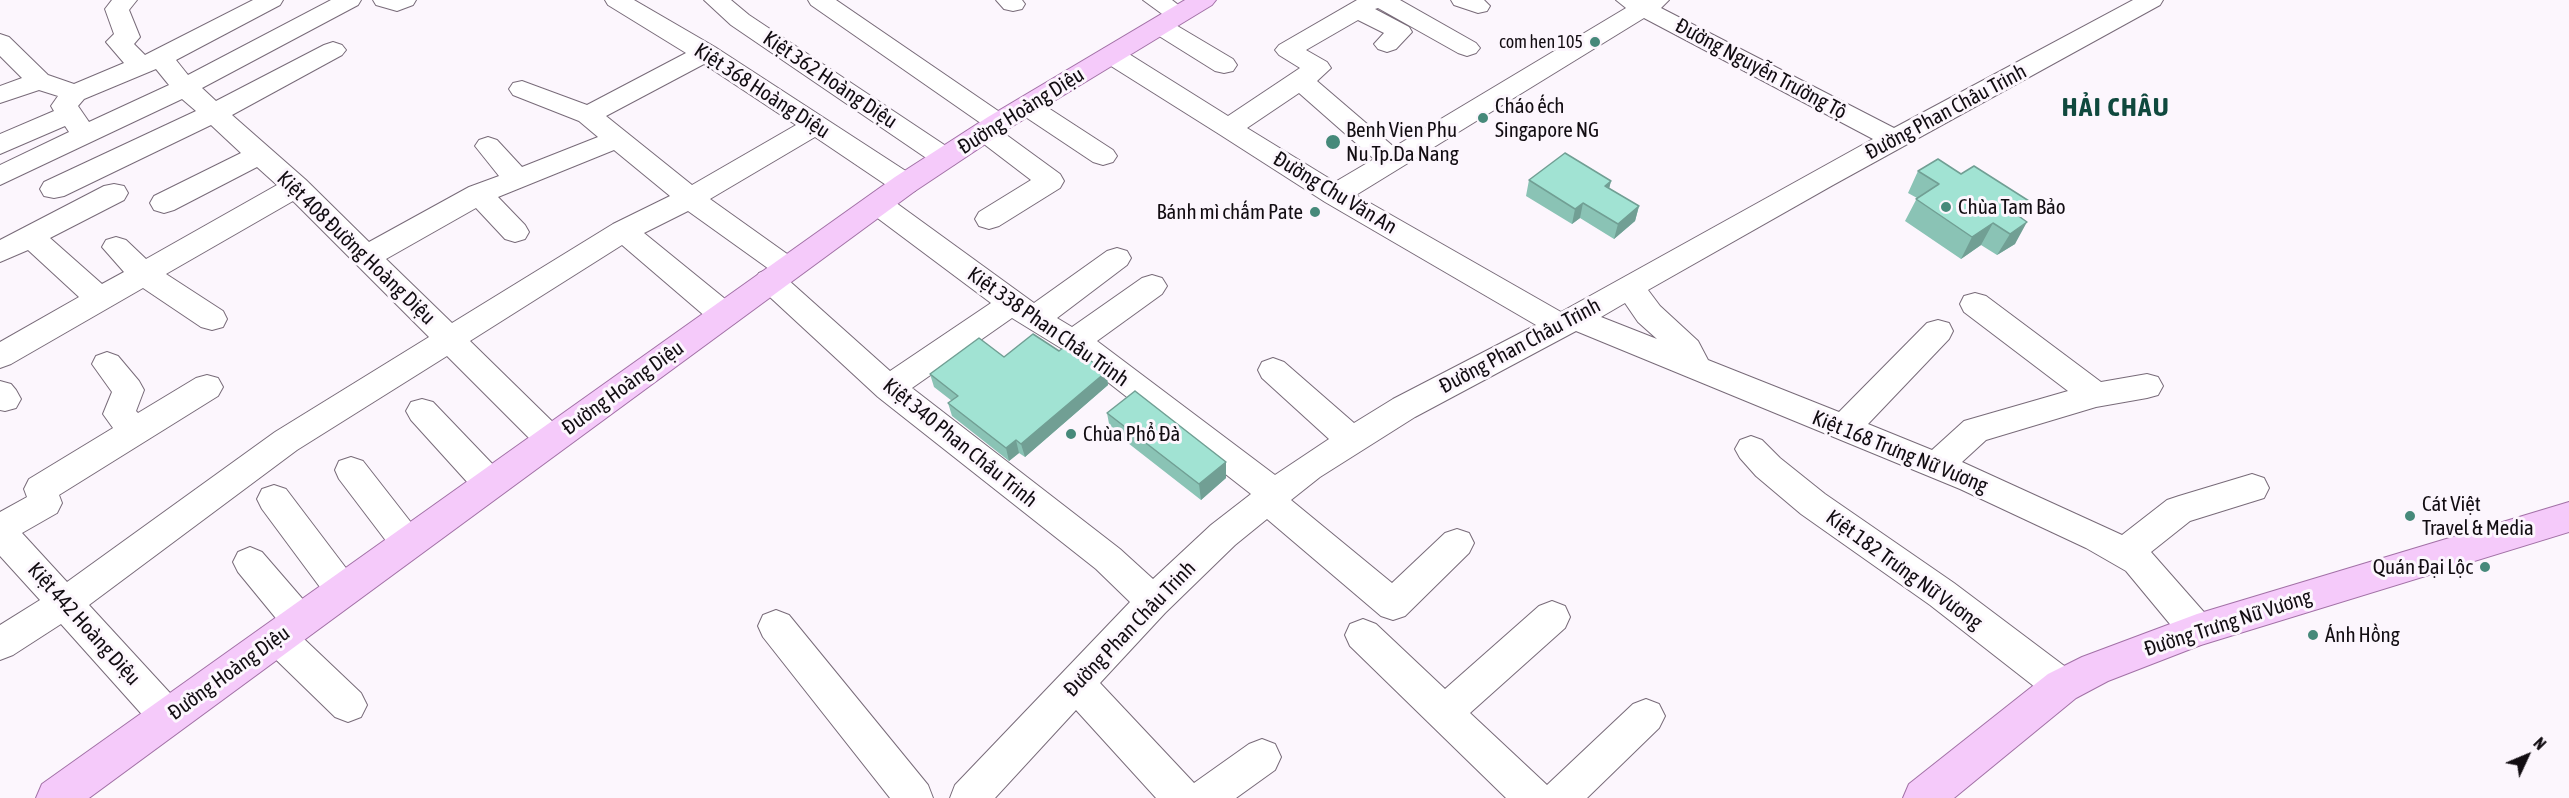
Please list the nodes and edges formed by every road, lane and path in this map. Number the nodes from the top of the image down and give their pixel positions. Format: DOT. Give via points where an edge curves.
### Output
graph roads {
  1 [pos="125,0"];
  2 [pos="224,0"];
  3 [pos="271,0"];
  4 [pos="349,0"];
  5 [pos="385,0"];
  6 [pos="404,0"];
  7 [pos="617,0"];
  8 [pos="716,0"];
  9 [pos="820,0"];
  10 [pos="2151,0"];
  11 [pos="1382,3"];
  12 [pos="1643,3"];
  13 [pos="1174,10"];
  14 [pos="246,13"];
  15 [pos="0,42"];
  16 [pos="1387,44"];
  17 [pos="1467,48"];
  18 [pos="333,50"];
  19 [pos="705,53"];
  20 [pos="1112,55"];
  21 [pos="793,56"];
  22 [pos="150,62"];
  23 [pos="1224,65"];
  24 [pos="1300,80"];
  25 [pos="39,81"];
  26 [pos="748,81"];
  27 [pos="185,87"];
  28 [pos="522,89"];
  29 [pos="0,95"];
  30 [pos="72,104"];
  31 [pos="1027,106"];
  32 [pos="213,113"];
  33 [pos="588,115"];
  34 [pos="816,125"];
  35 [pos="991,128"];
  36 [pos="1228,128"];
  37 [pos="85,136"];
  38 [pos="618,139"];
  39 [pos="1894,140"];
  40 [pos="0,145"];
  41 [pos="488,146"];
  42 [pos="259,155"];
  43 [pos="1103,156"];
  44 [pos="945,158"];
  45 [pos="1392,160"];
  46 [pos="0,176"];
  47 [pos="517,179"];
  48 [pos="906,184"];
  49 [pos="296,187"];
  50 [pos="54,189"];
  51 [pos="114,193"];
  52 [pos="479,194"];
  53 [pos="1335,195"];
  54 [pos="690,198"];
  55 [pos="164,203"];
  56 [pos="878,204"];
  57 [pos="989,219"];
  58 [pos="623,231"];
  59 [pos="515,232"];
  60 [pos="30,237"];
  61 [pos="116,247"];
  62 [pos="0,252"];
  63 [pos="366,257"];
  64 [pos="1117,258"];
  65 [pos="144,274"];
  66 [pos="778,274"];
  67 [pos="1152,286"];
  68 [pos="1629,287"];
  69 [pos="100,299"];
  70 [pos="1975,304"];
  71 [pos="1023,311"];
  72 [pos="724,315"];
  73 [pos="212,319"];
  74 [pos="1567,322"];
  75 [pos="1938,331"];
  76 [pos="451,341"];
  77 [pos="1073,342"];
  78 [pos="0,356"];
  79 [pos="107,364"];
  80 [pos="1273,370"];
  81 [pos="1698,370"];
  82 [pos="2147,386"];
  83 [pos="207,387"];
  84 [pos="889,388"];
  85 [pos="2096,395"];
  86 [pos="422,411"];
  87 [pos="1843,429"];
  88 [pos="136,430"];
  89 [pos="550,440"];
  90 [pos="1352,440"];
  91 [pos="1751,449"];
  92 [pos="1936,466"];
  93 [pos="351,470"];
  94 [pos="490,484"];
  95 [pos="2252,488"];
  96 [pos="1272,497"];
  97 [pos="274,499"];
  98 [pos="2569,517"];
  99 [pos="0,531"];
  100 [pos="1457,543"];
  101 [pos="408,544"];
  102 [pos="2124,553"];
  103 [pos="250,562"];
  104 [pos="343,591"];
  105 [pos="1153,602"];
  106 [pos="65,603"];
  107 [pos="1552,617"];
  108 [pos="776,626"];
  109 [pos="289,630"];
  110 [pos="2197,630"];
  111 [pos="1363,635"];
  112 [pos="0,644"];
  113 [pos="1076,683"];
  114 [pos="2062,686"];
  115 [pos="348,705"];
  116 [pos="1444,713"];
  117 [pos="1646,716"];
  118 [pos="168,717"];
  119 [pos="1262,757"];
  120 [pos="56,798"];
  121 [pos="914,798"];
  122 [pos="969,798"];
  123 [pos="1182,798"];
  124 [pos="1204,798"];
  125 [pos="1533,798"];
  126 [pos="1560,798"];
  127 [pos="1923,798"];
  1 -- 22 [label="street, Kiệt 408 Đường Hoàng Diệu" via="117,9 128,38 118,42"];
  2 -- 14 [label="street"];
  3 -- 14 [label="street"];
  4 -- 27 [label="street"];
  5 -- 6 [label="street" via="397,4"];
  7 -- 19 [label="street, Kiệt 368 Hoàng Diệu"];
  8 -- 21 [label="street, Kiệt 362 Hoàng Diệu"];
  9 -- 35 [label="street" via="909,59"];
  10 -- 39 [label="street, Đường Phan Châu Trinh"];
  11 -- 16 [label="street" via="1400,33"];
  11 -- 17 [label="street"];
  11 -- 24 [label="street" via="1288,50 1318,68"];
  12 -- 39 [label="street, Đường Nguyễn Trường Tộ"];
  12 -- 45 [label="street"];
  13 -- 20 [label="main road, Đường Hoàng Diệu"];
  13 -- 23 [label="street"];
  14 -- 22 [label="street"];
  15 -- 25 [label="street"];
  18 -- 32 [label="street"];
  19 -- 26 [label="street, Kiệt 368 Hoàng Diệu"];
  19 -- 33 [label="street"];
  20 -- 31 [label="main road, Đường Hoàng Diệu"];
  20 -- 36 [label="street, Đường Chu Văn An"];
  21 -- 26 [label="street"];
  21 -- 44 [label="street, Kiệt 362 Hoàng Diệu"];
  22 -- 27 [label="street, Kiệt 408 Đường Hoàng Diệu"];
  22 -- 30 [label="street"];
  24 -- 36 [label="street"];
  24 -- 45 [label="street"];
  25 -- 29 [label="street"];
  25 -- 30 [label="street"];
  26 -- 34 [label="street, Kiệt 368 Hoàng Diệu"];
  27 -- 32 [label="street, Kiệt 408 Đường Hoàng Diệu"];
  27 -- 37 [label="street"];
  28 -- 33 [label="street, Kiệt 340 Phan Châu Trinh"];
  30 -- 37 [label="street"];
  30 -- 40 [label="street"];
  31 -- 35 [label="main road, Đường Hoàng Diệu"];
  31 -- 43 [label="street"];
  32 -- 42 [label="street, Kiệt 408 Đường Hoàng Diệu"];
  32 -- 50 [label="street"];
  33 -- 38 [label="street, Kiệt 340 Phan Châu Trinh"];
  34 -- 48 [label="street, Kiệt 368 Hoàng Diệu"];
  34 -- 54 [label="street"];
  35 -- 44 [label="main road, Đường Hoàng Diệu"];
  35 -- 57 [label="street" via="1050,181"];
  36 -- 53 [label="street, Đường Chu Văn An"];
  37 -- 46 [label="street"];
  38 -- 47 [label="street"];
  38 -- 54 [label="street, Kiệt 340 Phan Châu Trinh"];
  39 -- 68 [label="street, Đường Phan Châu Trinh"];
  41 -- 47 [label="street"];
  42 -- 49 [label="street, Kiệt 408 Đường Hoàng Diệu"];
  42 -- 55 [label="street"];
  44 -- 48 [label="main road, Đường Hoàng Diệu"];
  45 -- 53 [label="street"];
  47 -- 52 [label="street"];
  48 -- 56 [label="main road, Đường Hoàng Diệu"];
  49 -- 63 [label="street, Kiệt 408 Đường Hoàng Diệu"];
  49 -- 65 [label="street"];
  51 -- 60 [label="street"];
  52 -- 59 [label="street"];
  52 -- 63 [label="street"];
  53 -- 74 [label="street, Đường Chu Văn An"];
  54 -- 58 [label="street"];
  54 -- 66 [label="street, Kiệt 340 Phan Châu Trinh"];
  56 -- 66 [label="main road, Đường Hoàng Diệu"];
  56 -- 71 [label="street, Kiệt 338 Phan Châu Trinh"];
  58 -- 72 [label="street"];
  58 -- 76 [label="street"];
  60 -- 62 [label="street"];
  60 -- 69 [label="street"];
  61 -- 65 [label="street"];
  63 -- 76 [label="street, Kiệt 408 Đường Hoàng Diệu"];
  64 -- 71 [label="street"];
  65 -- 69 [label="street"];
  65 -- 73 [label="street"];
  66 -- 72 [label="main road, Đường Hoàng Diệu"];
  66 -- 84 [label="street, Kiệt 340 Phan Châu Trinh"];
  67 -- 77 [label="street"];
  68 -- 74 [label="street, Đường Phan Châu Trinh"];
  68 -- 81 [label="street" via="1649,314 1687,349"];
  69 -- 78 [label="street"];
  70 -- 85 [label="street"];
  71 -- 77 [label="street, Kiệt 338 Phan Châu Trinh"];
  71 -- 84 [label="street"];
  72 -- 89 [label="main road, Đường Hoàng Diệu"];
  74 -- 81 [label="street, Kiệt 168 Trưng Nữ Vương"];
  74 -- 90 [label="street, Đường Phan Châu Trinh" via="1404,408"];
  75 -- 87 [label="street"];
  76 -- 89 [label="street, Kiệt 408 Đường Hoàng Diệu"];
  76 -- 106 [label="street" via="286,441"];
  77 -- 96 [label="street, Kiệt 338 Phan Châu Trinh"];
  79 -- 88 [label="street" via="128,390 119,414"];
  80 -- 90 [label="street"];
  81 -- 87 [label="street, Kiệt 168 Trưng Nữ Vương"];
  82 -- 85 [label="street"];
  83 -- 88 [label="street"];
  84 -- 105 [label="street, Kiệt 340 Phan Châu Trinh" via="1108,559"];
  85 -- 92 [label="street" via="1975,430"];
  86 -- 94 [label="street"];
  87 -- 92 [label="street, Kiệt 168 Trưng Nữ Vương"];
  88 -- 99 [label="street" via="41,489 45,503"];
  89 -- 94 [label="main road, Đường Hoàng Diệu"];
  90 -- 96 [label="street, Đường Phan Châu Trinh"];
  91 -- 114 [label="street, Kiệt 182 Trưng Nữ Vương" via="1813,504 1942,594"];
  92 -- 102 [label="street, Kiệt 168 Trưng Nữ Vương"];
  93 -- 101 [label="street"];
  94 -- 101 [label="main road, Đường Hoàng Diệu"];
  95 -- 102 [label="street" via="2179,510"];
  96 -- 100 [label="street, Kiệt 338 Phan Châu Trinh" via="1393,605"];
  96 -- 105 [label="street, Đường Phan Châu Trinh" via="1223,535"];
  97 -- 104 [label="street"];
  98 -- 110 [label="main road, Đường Trưng Nữ Vương"];
  99 -- 106 [label="street, Kiệt 442 Hoàng Diệu"];
  101 -- 104 [label="main road, Đường Hoàng Diệu"];
  102 -- 110 [label="street, Kiệt 168 Trưng Nữ Vương" via="2138,561"];
  103 -- 109 [label="street"];
  104 -- 109 [label="main road, Đường Hoàng Diệu"];
  105 -- 113 [label="street, Đường Phan Châu Trinh"];
  106 -- 112 [label="street"];
  106 -- 118 [label="street, Kiệt 442 Hoàng Diệu"];
  107 -- 116 [label="street"];
  108 -- 121 [label="street"];
  109 -- 115 [label="street"];
  109 -- 118 [label="main road, Đường Hoàng Diệu"];
  110 -- 114 [label="main road, Đường Trưng Nữ Vương" via="2095,669"];
  111 -- 116 [label="street"];
  113 -- 122 [label="street, Đường Phan Châu Trinh"];
  113 -- 123 [label="street"];
  114 -- 127 [label="main road, Đường Trưng Nữ Vương"];
  116 -- 125 [label="street"];
  117 -- 126 [label="street"];
  118 -- 120 [label="main road, Đường Hoàng Diệu"];
  119 -- 124 [label="street"];
}
